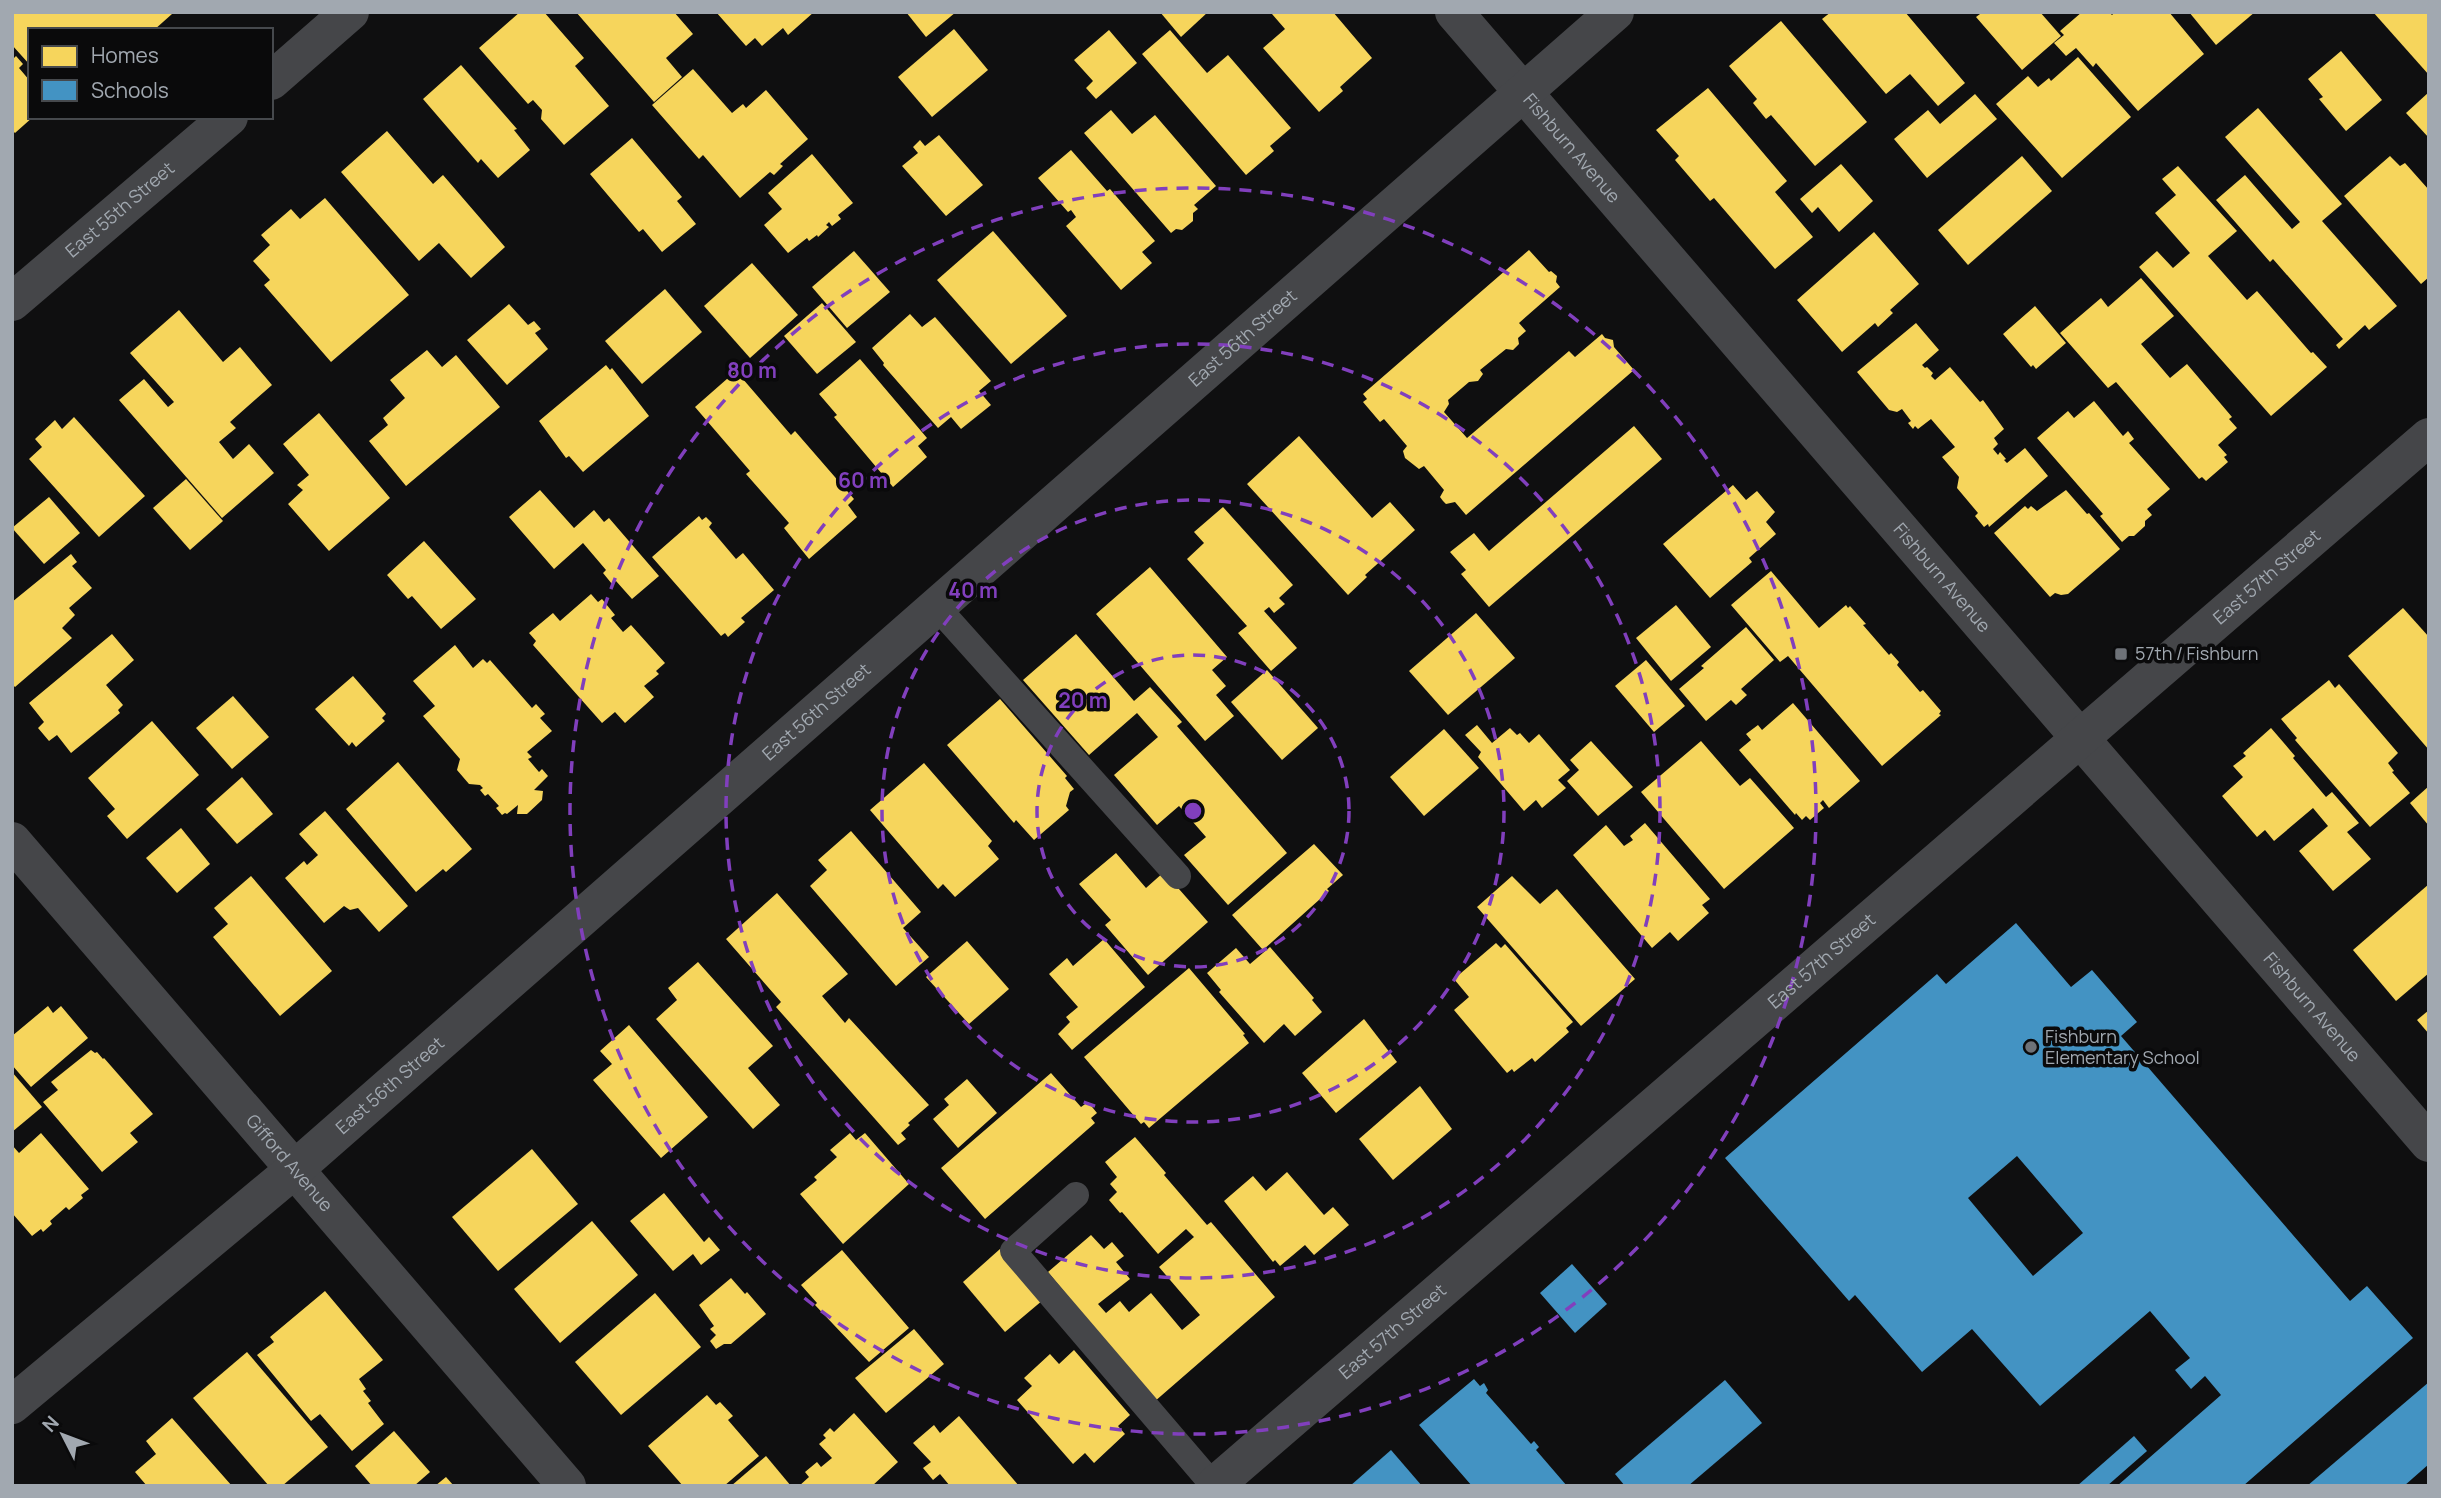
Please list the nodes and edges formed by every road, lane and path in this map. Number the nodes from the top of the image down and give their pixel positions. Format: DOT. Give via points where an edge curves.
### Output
graph roads {
  1 [pos="350,12"];
  2 [pos="1454,12"];
  3 [pos="1615,12"];
  4 [pos="273,78"];
  5 [pos="1523,92"];
  6 [pos="227,119"];
  7 [pos="12,302"];
  8 [pos="2429,437"];
  9 [pos="936,606"];
  10 [pos="2079,738"];
  11 [pos="12,841"];
  12 [pos="1178,876"];
  13 [pos="2429,1143"];
  14 [pos="295,1169"];
  15 [pos="1076,1195"];
  16 [pos="12,1405"];
  17 [pos="567,1486"];
  18 [pos="1214,1486"];
  1 -- 4 [label="street"];
  2 -- 5 [label="street, Fishburn Avenue"];
  3 -- 5 [label="street, East 56th Street"];
  5 -- 9 [label="street, East 56th Street"];
  5 -- 10 [label="street, Fishburn Avenue"];
  6 -- 7 [label="street, East 55th Street"];
  8 -- 10 [label="street, East 57th Street"];
  9 -- 12 [label="lane"];
  9 -- 14 [label="street, East 56th Street"];
  10 -- 13 [label="street, Fishburn Avenue"];
  10 -- 18 [label="street, East 57th Street"];
  11 -- 14 [label="street, Gifford Avenue"];
  14 -- 16 [label="street, East 56th Street"];
  14 -- 17 [label="street, Gifford Avenue"];
  15 -- 18 [label="lane" via="1013,1251"];
}
